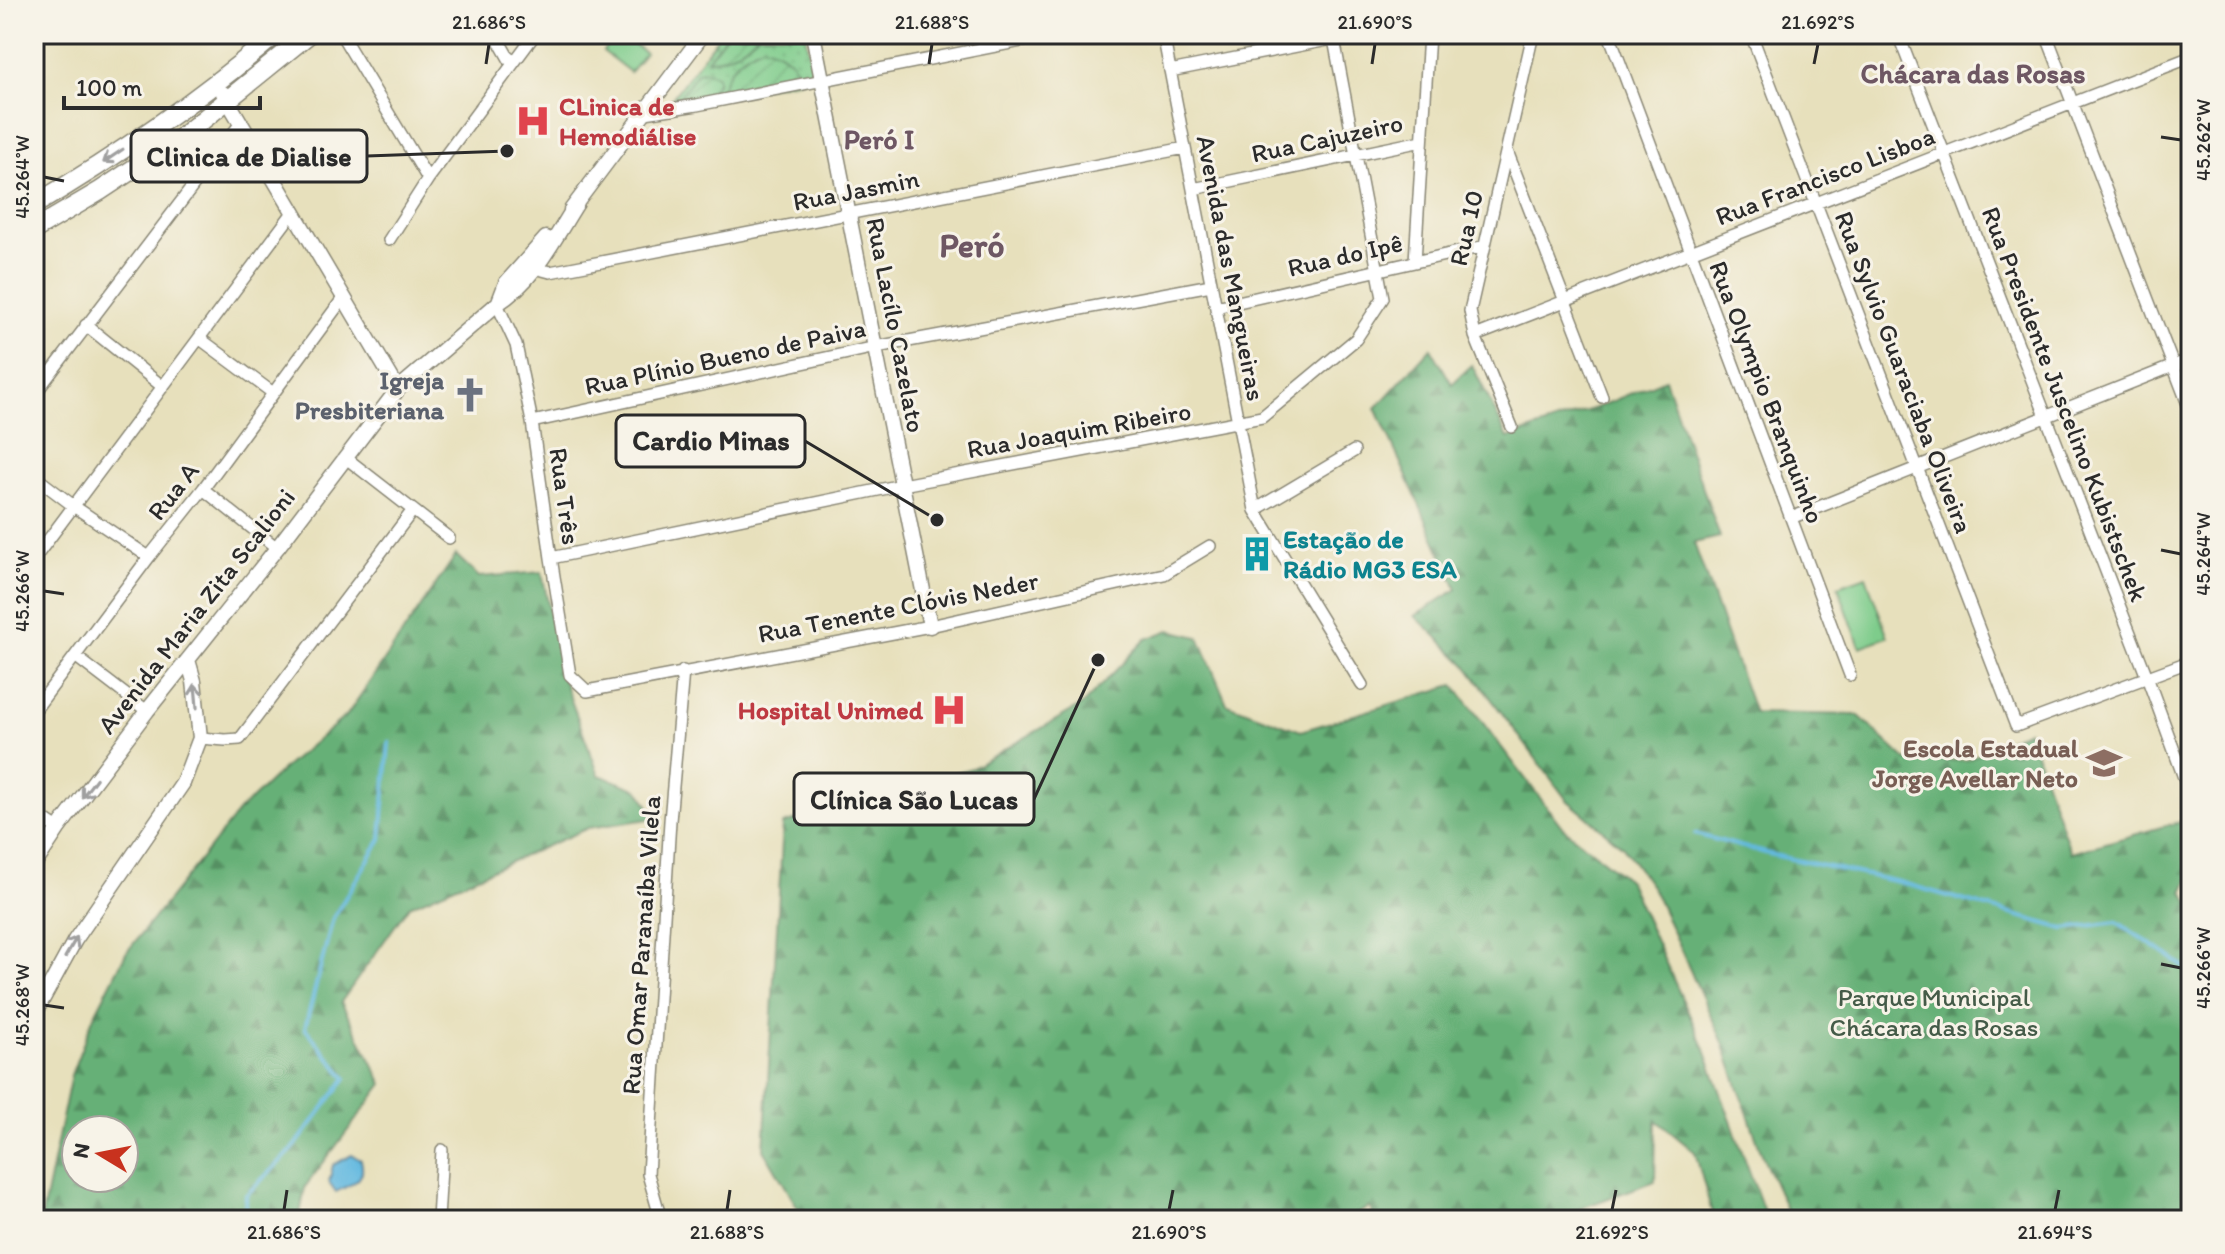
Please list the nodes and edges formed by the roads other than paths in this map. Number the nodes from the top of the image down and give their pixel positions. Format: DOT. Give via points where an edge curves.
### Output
graph roads {
  1 [pos="309,34"];
  2 [pos="341,34"];
  3 [pos="495,34"];
  4 [pos="535,34"];
  5 [pos="703,34"];
  6 [pos="813,34"];
  7 [pos="1057,34"];
  8 [pos="1163,34"];
  9 [pos="1358,34"];
  10 [pos="1429,34"];
  11 [pos="1533,34"];
  12 [pos="1609,34"];
  13 [pos="1751,34"];
  14 [pos="1898,34"];
  15 [pos="2046,34"];
  16 [pos="272,35"];
  17 [pos="1333,36"];
  18 [pos="2191,57"];
  19 [pos="512,64"];
  20 [pos="1170,71"];
  21 [pos="823,80"];
  22 [pos="215,82"];
  23 [pos="228,101"];
  24 [pos="2073,103"];
  25 [pos="645,113"];
  26 [pos="241,123"];
  27 [pos="1422,141"];
  28 [pos="1185,148"];
  29 [pos="1507,150"];
  30 [pos="1944,153"];
  31 [pos="1356,155"];
  32 [pos="88,173"];
  33 [pos="428,179"];
  34 [pos="1193,189"];
  35 [pos="100,191"];
  36 [pos="577,203"];
  37 [pos="1816,203"];
  38 [pos="34,205"];
  39 [pos="294,211"];
  40 [pos="849,213"];
  41 [pos="34,230"];
  42 [pos="389,240"];
  43 [pos="1485,246"];
  44 [pos="1691,252"];
  45 [pos="1415,261"];
  46 [pos="535,268"];
  47 [pos="1377,270"];
  48 [pos="1211,285"];
  49 [pos="344,297"];
  50 [pos="1565,301"];
  51 [pos="497,304"];
  52 [pos="1216,307"];
  53 [pos="86,325"];
  54 [pos="1475,336"];
  55 [pos="199,338"];
  56 [pos="876,347"];
  57 [pos="2191,359"];
  58 [pos="2173,366"];
  59 [pos="163,387"];
  60 [pos="398,389"];
  61 [pos="273,393"];
  62 [pos="34,395"];
  63 [pos="1602,397"];
  64 [pos="2191,412"];
  65 [pos="2046,417"];
  66 [pos="532,422"];
  67 [pos="1238,423"];
  68 [pos="1512,427"];
  69 [pos="1354,451"];
  70 [pos="346,458"];
  71 [pos="1917,468"];
  72 [pos="34,476"];
  73 [pos="902,485"];
  74 [pos="203,489"];
  75 [pos="75,507"];
  76 [pos="413,510"];
  77 [pos="1255,510"];
  78 [pos="1791,518"];
  79 [pos="449,538"];
  80 [pos="1210,546"];
  81 [pos="277,548"];
  82 [pos="149,557"];
  83 [pos="551,558"];
  84 [pos="34,559"];
  85 [pos="930,626"];
  86 [pos="75,656"];
  87 [pos="188,660"];
  88 [pos="2191,661"];
  89 [pos="683,671"];
  90 [pos="1850,675"];
  91 [pos="2147,677"];
  92 [pos="1362,685"];
  93 [pos="587,691"];
  94 [pos="34,711"];
  95 [pos="147,711"];
  96 [pos="200,738"];
  97 [pos="2189,791"];
  98 [pos="34,813"];
  99 [pos="58,829"];
  100 [pos="34,865"];
  101 [pos="34,1015"];
  102 [pos="442,1150"];
  103 [pos="438,1220"];
  104 [pos="661,1220"];
  1 -- 23 [label="main road"];
  2 -- 33 [label="street"];
  3 -- 19 [label="street"];
  4 -- 19 [label="street"];
  5 -- 25 [label="street"];
  6 -- 21 [label="street, Rua Lacílo Cazelato"];
  7 -- 21 [label="street"];
  8 -- 20 [label="street, Avenida das Mangueiras"];
  9 -- 17 [label="street"];
  10 -- 27 [label="street"];
  11 -- 29 [label="street, Rua 10"];
  12 -- 44 [label="street, Rua Olympio Branquinho"];
  13 -- 37 [label="street, Rua Sylvio Guaraciaba Oliveira"];
  14 -- 30 [label="street, Rua Presidente Juscelino Kubistschek"];
  15 -- 24 [label="street"];
  16 -- 22 [label="main road"];
  17 -- 20 [label="street"];
  17 -- 31 [label="street, Rua Joaquim Ribeiro"];
  18 -- 24 [label="street, Rua Francisco Lisboa"];
  19 -- 33 [label="street"];
  20 -- 28 [label="street, Avenida das Mangueiras"];
  21 -- 25 [label="street"];
  21 -- 40 [label="street, Rua Lacílo Cazelato"];
  22 -- 23 [label="street"];
  22 -- 32 [label="main road, one-way"];
  23 -- 26 [label="street"];
  23 -- 35 [label="main road"];
  24 -- 30 [label="street, Rua Francisco Lisboa"];
  24 -- 58 [label="street"];
  25 -- 36 [label="street"];
  26 -- 39 [label="street"];
  26 -- 53 [label="street"];
  27 -- 31 [label="street, Rua Cajuzeiro"];
  27 -- 45 [label="street"];
  28 -- 34 [label="street, Avenida das Mangueiras"];
  28 -- 40 [label="street, Rua Jasmin"];
  29 -- 43 [label="street, Rua 10"];
  29 -- 50 [label="street"];
  30 -- 37 [label="street, Rua Francisco Lisboa"];
  30 -- 65 [label="street, Rua Presidente Juscelino Kubistschek"];
  31 -- 34 [label="street, Rua Cajuzeiro"];
  31 -- 47 [label="street, Rua Joaquim Ribeiro"];
  32 -- 35 [label="main road"];
  32 -- 38 [label="main road"];
  33 -- 42 [label="street"];
  34 -- 48 [label="street, Avenida das Mangueiras"];
  35 -- 41 [label="main road"];
  36 -- 46 [label="street, Avenida Maria Zita Scalioni"];
  36 -- 51 [label="street" via="506,283"];
  37 -- 44 [label="street, Rua Francisco Lisboa"];
  37 -- 71 [label="street, Rua Sylvio Guaraciaba Oliveira"];
  39 -- 49 [label="street"];
  39 -- 55 [label="street"];
  40 -- 46 [label="street, Rua Jasmin" via="550,272"];
  40 -- 56 [label="street, Rua Lacílo Cazelato"];
  43 -- 45 [label="street, Rua do Ipê"];
  43 -- 54 [label="street, Rua 10" via="1470,311"];
  44 -- 50 [label="street, Rua Francisco Lisboa"];
  44 -- 78 [label="street, Rua Olympio Branquinho"];
  45 -- 47 [label="street, Rua do Ipê"];
  46 -- 51 [label="street, Avenida Maria Zita Scalioni"];
  47 -- 52 [label="street, Rua do Ipê"];
  47 -- 67 [label="street, Rua Joaquim Ribeiro" via="1383,298 1356,339 1262,417"];
  48 -- 52 [label="street, Avenida das Mangueiras"];
  48 -- 56 [label="street, Rua Plínio Bueno de Paiva"];
  49 -- 60 [label="street"];
  49 -- 61 [label="street, Rua A"];
  50 -- 54 [label="street, Rua Francisco Lisboa"];
  50 -- 63 [label="street"];
  51 -- 60 [label="street, Avenida Maria Zita Scalioni"];
  51 -- 66 [label="street, Rua Três" via="516,345"];
  52 -- 67 [label="street, Avenida das Mangueiras"];
  53 -- 59 [label="street"];
  53 -- 62 [label="street"];
  54 -- 68 [label="street, Rua 10"];
  55 -- 59 [label="street"];
  55 -- 61 [label="street"];
  56 -- 66 [label="street, Rua Plínio Bueno de Paiva"];
  56 -- 73 [label="street, Rua Lacílo Cazelato"];
  57 -- 58 [label="street"];
  58 -- 64 [label="street"];
  58 -- 65 [label="street"];
  59 -- 75 [label="street"];
  60 -- 70 [label="street, Avenida Maria Zita Scalioni"];
  61 -- 74 [label="street, Rua A"];
  65 -- 71 [label="street"];
  65 -- 91 [label="street, Rua Presidente Juscelino Kubistschek"];
  66 -- 83 [label="street, Rua Três"];
  67 -- 73 [label="street, Rua Joaquim Ribeiro"];
  67 -- 77 [label="street, Avenida das Mangueiras"];
  69 -- 77 [label="street"];
  70 -- 76 [label="street"];
  70 -- 81 [label="street, Avenida Maria Zita Scalioni"];
  71 -- 78 [label="street"];
  71 -- 91 [label="street, Rua Sylvio Guaraciaba Oliveira" via="2016,726"];
  72 -- 75 [label="street"];
  73 -- 83 [label="street, Rua Joaquim Ribeiro"];
  73 -- 85 [label="street, Rua Lacílo Cazelato"];
  74 -- 81 [label="street"];
  74 -- 82 [label="street, Rua A"];
  75 -- 82 [label="street"];
  75 -- 84 [label="street"];
  76 -- 79 [label="street"];
  76 -- 96 [label="street" via="240,739"];
  77 -- 92 [label="street"];
  78 -- 90 [label="street, Rua Olympio Branquinho"];
  80 -- 85 [label="street, Rua Tenente Clóvis Neder" via="1164,574"];
  81 -- 87 [label="street, Avenida Maria Zita Scalioni"];
  82 -- 86 [label="street, Rua A"];
  83 -- 93 [label="street, Rua Três" via="570,675"];
  85 -- 89 [label="street, Rua Tenente Clóvis Neder"];
  86 -- 94 [label="street, Rua A"];
  86 -- 95 [label="street"];
  87 -- 95 [label="street, Avenida Maria Zita Scalioni"];
  96 -- 87 [label="street, one-way"];
  88 -- 91 [label="street"];
  89 -- 93 [label="street, Rua Tenente Clóvis Neder"];
  89 -- 104 [label="street, Rua Omar Paranaíba Vilela" via="648,1174"];
  91 -- 97 [label="street, Rua Presidente Juscelino Kubistschek"];
  95 -- 99 [label="street, Avenida Maria Zita Scalioni, one-way"];
  101 -- 96 [label="street, one-way" via="75,940 183,783"];
  98 -- 99 [label="street"];
  99 -- 100 [label="street, Avenida Maria Zita Scalioni"];
  102 -- 103 [label="street"];
}
